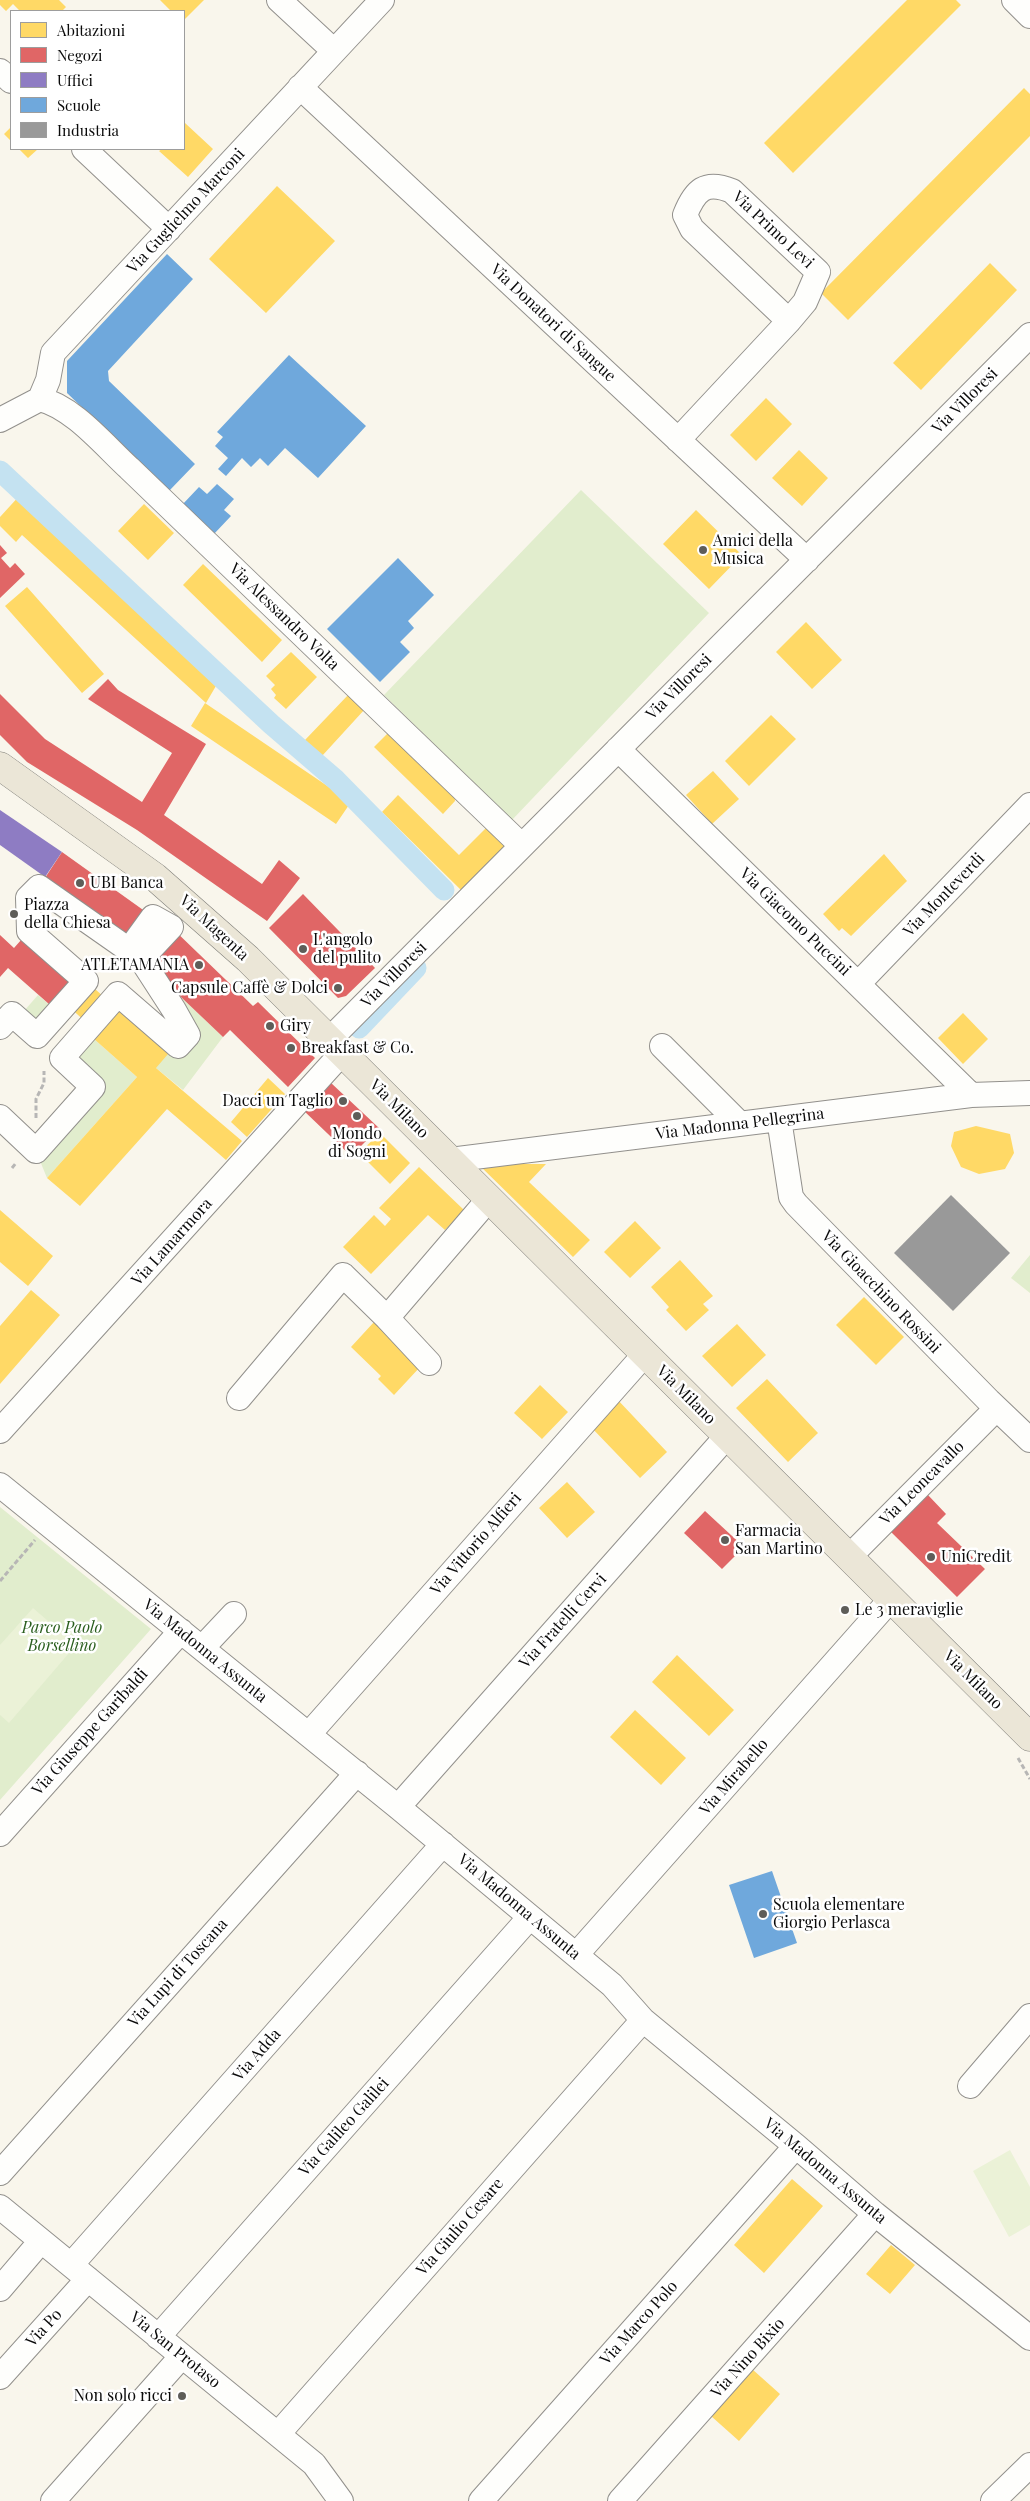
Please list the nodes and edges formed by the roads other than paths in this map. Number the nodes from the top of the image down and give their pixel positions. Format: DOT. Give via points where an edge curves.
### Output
graph roads {
  1 [pos="280,0"];
  2 [pos="382,0"];
  3 [pos="1014,0"];
  4 [pos="1030,16"];
  5 [pos="334,51"];
  6 [pos="0,71"];
  7 [pos="10,80"];
  8 [pos="300,88"];
  9 [pos="85,150"];
  10 [pos="169,229"];
  11 [pos="789,321"];
  12 [pos="1030,335"];
  13 [pos="40,399"];
  14 [pos="0,420"];
  15 [pos="678,440"];
  16 [pos="806,560"];
  17 [pos="618,749"];
  18 [pos="0,766"];
  19 [pos="1030,805"];
  20 [pos="522,846"];
  21 [pos="858,984"];
  22 [pos="0,1027"];
  23 [pos="336,1046"];
  24 [pos="662,1046"];
  25 [pos="1030,1093"];
  26 [pos="971,1095"];
  27 [pos="0,1117"];
  28 [pos="779,1119"];
  29 [pos="740,1124"];
  30 [pos="450,1160"];
  31 [pos="488,1200"];
  32 [pos="387,1318"];
  33 [pos="645,1354"];
  34 [pos="430,1363"];
  35 [pos="240,1398"];
  36 [pos="996,1409"];
  37 [pos="0,1431"];
  38 [pos="728,1436"];
  39 [pos="1030,1440"];
  40 [pos="0,1485"];
  41 [pos="849,1557"];
  42 [pos="892,1599"];
  43 [pos="234,1614"];
  44 [pos="181,1631"];
  45 [pos="202,1648"];
  46 [pos="309,1734"];
  47 [pos="1030,1737"];
  48 [pos="357,1773"];
  49 [pos="398,1807"];
  50 [pos="0,1834"];
  51 [pos="443,1844"];
  52 [pos="530,1917"];
  53 [pos="576,1955"];
  54 [pos="1030,2016"];
  55 [pos="642,2020"];
  56 [pos="970,2086"];
  57 [pos="796,2146"];
  58 [pos="0,2173"];
  59 [pos="0,2207"];
  60 [pos="875,2214"];
  61 [pos="42,2241"];
  62 [pos="80,2272"];
  63 [pos="0,2289"];
  64 [pos="158,2337"];
  65 [pos="1030,2338"];
  66 [pos="182,2356"];
  67 [pos="0,2377"];
  68 [pos="278,2434"];
  69 [pos="1030,2465"];
  70 [pos="74,2478"];
  71 [pos="53,2501"];
  72 [pos="80,2501"];
  73 [pos="341,2501"];
  74 [pos="482,2501"];
  75 [pos="620,2501"];
  76 [pos="993,2501"];
  1 -- 5 [label="street"];
  2 -- 5 [label="street, Via Guglielmo Marconi"];
  3 -- 4 [label="street"];
  5 -- 8 [label="street, Via Guglielmo Marconi"];
  6 -- 7 [label="street"];
  8 -- 10 [label="street, Via Guglielmo Marconi"];
  8 -- 15 [label="street, Via Donatori di Sangue"];
  9 -- 10 [label="street"];
  10 -- 13 [label="street, Via Guglielmo Marconi" via="53,353 48,380"];
  11 -- 11 [label="street, Via Primo Levi" via="805,302 818,272 732,191 717,185 702,188 685,215 692,229"];
  11 -- 15 [label="street, Via Primo Levi"];
  12 -- 16 [label="street, Via Villoresi"];
  13 -- 14 [label="street"];
  13 -- 20 [label="street, Via Alessandro Volta" via="67,410"];
  15 -- 16 [label="street, Via Donatori di Sangue"];
  16 -- 17 [label="street, Via Villoresi"];
  17 -- 20 [label="street, Via Villoresi"];
  17 -- 21 [label="street, Via Giacomo Puccini"];
  18 -- 23 [label="main road, Via Magenta" via="172,890"];
  19 -- 21 [label="street, Via Monteverdi"];
  20 -- 23 [label="street, Via Villoresi"];
  21 -- 26 [label="street, Via Giacomo Puccini"];
  22 -- 27 [label="street" via="12,1014 37,1036 86,981 29,931 28,898 39,887 129,950 153,916 171,927 141,959 188,1035 178,1046 118,994 62,1058 93,1087 36,1150"];
  23 -- 30 [label="main road, Via Milano"];
  23 -- 37 [label="street, Via Lamarmora"];
  24 -- 29 [label="street"];
  25 -- 26 [label="street, Via Madonna Pellegrina"];
  26 -- 28 [label="street, Via Madonna Pellegrina"];
  28 -- 29 [label="street, Via Madonna Pellegrina"];
  28 -- 36 [label="street, Via Gioacchino Rossini" via="791,1197 796,1204"];
  29 -- 30 [label="street, Via Madonna Pellegrina"];
  30 -- 31 [label="main road, Via Milano"];
  31 -- 32 [label="street"];
  31 -- 33 [label="main road, Via Milano"];
  32 -- 34 [label="street"];
  32 -- 35 [label="street" via="343,1276"];
  33 -- 38 [label="main road, Via Milano"];
  33 -- 46 [label="street, Via Vittorio Alfieri"];
  36 -- 39 [label="street, Via Gioacchino Rossini"];
  36 -- 41 [label="street, Via Leoncavallo"];
  38 -- 41 [label="main road, Via Milano"];
  38 -- 49 [label="street, Via Fratelli Cervi"];
  40 -- 44 [label="street, Via Madonna Assunta"];
  41 -- 42 [label="main road, Via Milano"];
  42 -- 47 [label="main road, Via Milano"];
  42 -- 53 [label="street, Via Mirabello"];
  43 -- 45 [label="street"];
  44 -- 45 [label="street, Via Madonna Assunta"];
  44 -- 50 [label="street, Via Giuseppe Garibaldi"];
  45 -- 46 [label="street, Via Madonna Assunta"];
  46 -- 48 [label="street, Via Madonna Assunta"];
  48 -- 49 [label="street, Via Madonna Assunta"];
  48 -- 58 [label="street, Via Lupi di Toscana"];
  49 -- 51 [label="street, Via Madonna Assunta"];
  51 -- 52 [label="street, Via Madonna Assunta"];
  51 -- 62 [label="street, Via Adda"];
  52 -- 53 [label="street, Via Madonna Assunta"];
  52 -- 64 [label="street, Via Galileo Galilei"];
  53 -- 55 [label="street, Via Madonna Assunta" via="612,1985"];
  54 -- 56 [label="street"];
  55 -- 57 [label="street, Via Madonna Assunta"];
  55 -- 68 [label="street, Via Giulio Cesare"];
  57 -- 60 [label="street, Via Madonna Assunta"];
  57 -- 74 [label="street, Via Marco Polo"];
  59 -- 61 [label="street, Via San Protaso"];
  60 -- 65 [label="street, Via Madonna Assunta"];
  60 -- 75 [label="street, Via Nino Bixio"];
  61 -- 62 [label="street, Via San Protaso"];
  61 -- 63 [label="street"];
  62 -- 64 [label="street, Via San Protaso"];
  62 -- 67 [label="street, Via Po"];
  64 -- 66 [label="street, Via San Protaso"];
  66 -- 68 [label="street, Via San Protaso"];
  66 -- 70 [label="street"];
  68 -- 73 [label="street, Via San Protaso" via="314,2464"];
  69 -- 76 [label="street"];
  70 -- 71 [label="street"];
  70 -- 72 [label="street"];
}
